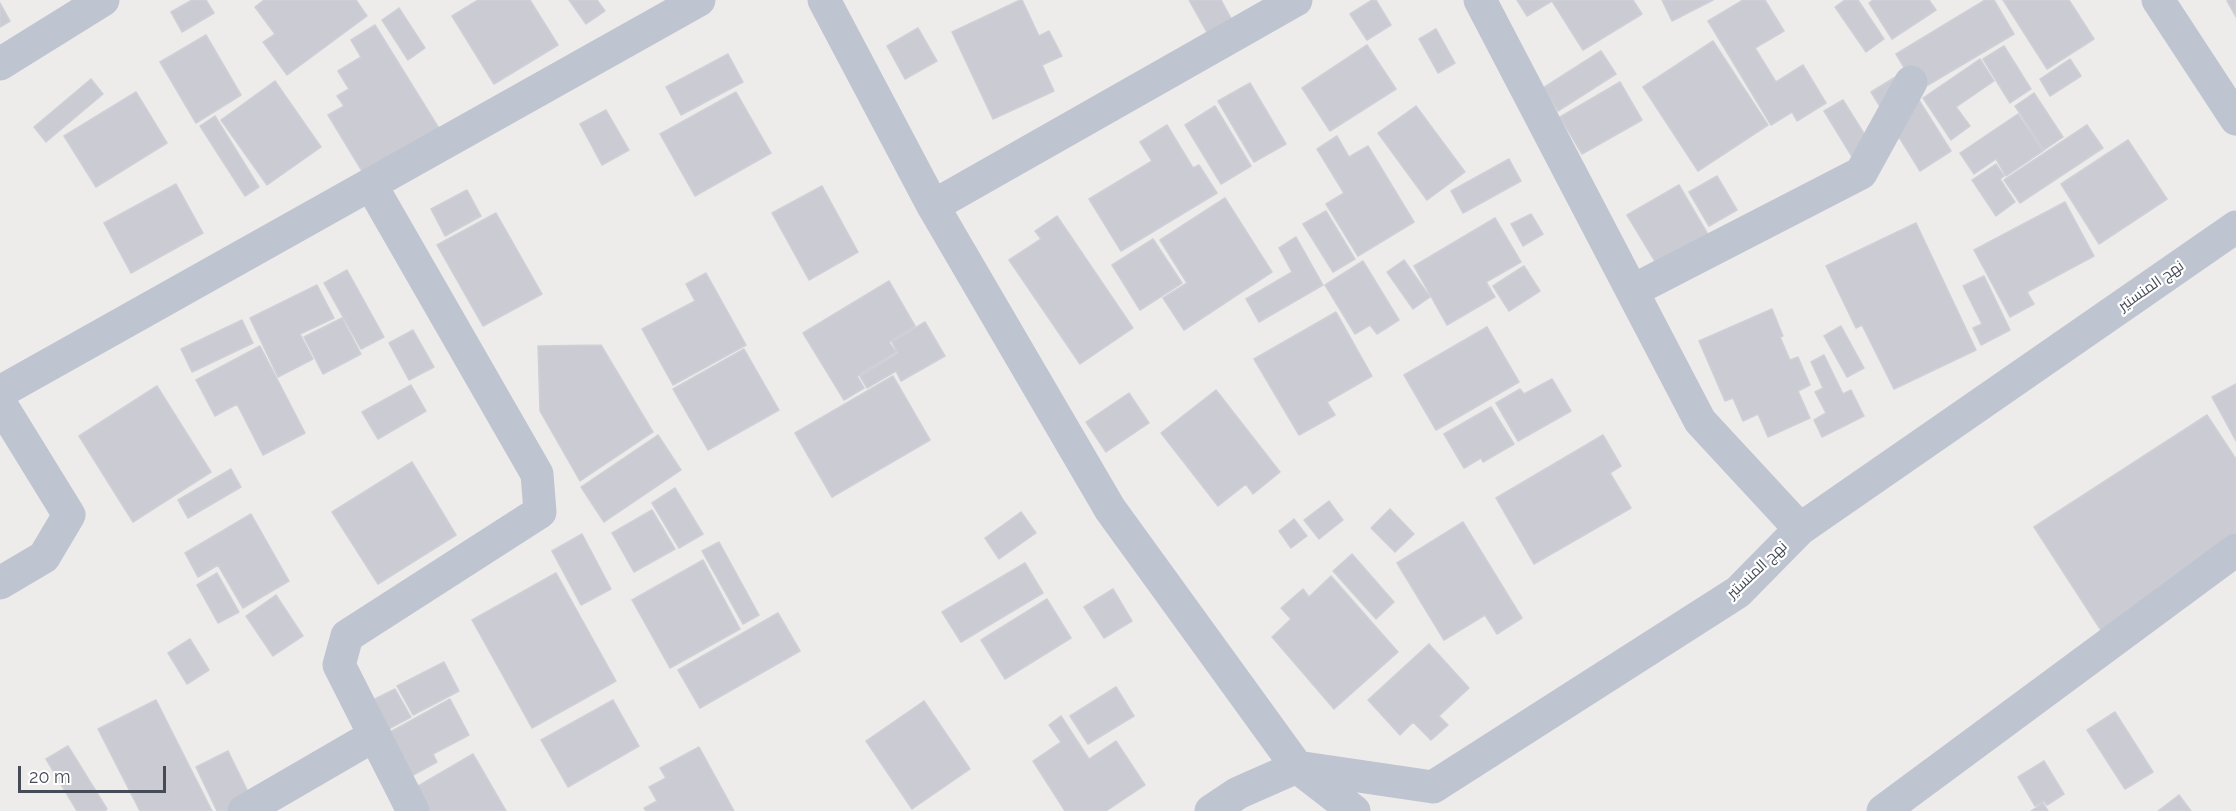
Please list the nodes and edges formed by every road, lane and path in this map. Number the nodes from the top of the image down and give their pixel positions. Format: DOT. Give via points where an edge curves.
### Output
graph roads {
  1 [pos="103,0"];
  2 [pos="699,0"];
  3 [pos="824,0"];
  4 [pos="1296,0"];
  5 [pos="1480,0"];
  6 [pos="2158,0"];
  7 [pos="0,64"];
  8 [pos="1911,82"];
  9 [pos="2236,119"];
  10 [pos="371,185"];
  11 [pos="933,206"];
  12 [pos="2236,227"];
  13 [pos="1632,291"];
  14 [pos="0,392"];
  15 [pos="0,403"];
  16 [pos="1800,529"];
  17 [pos="2236,550"];
  18 [pos="0,583"];
  19 [pos="375,735"];
  20 [pos="1297,767"];
  21 [pos="244,811"];
  22 [pos="413,811"];
  23 [pos="1211,811"];
  24 [pos="1354,811"];
  25 [pos="1883,811"];
  1 -- 7 [label="street"];
  2 -- 10 [label="street"];
  3 -- 11 [label="street"];
  4 -- 11 [label="street"];
  5 -- 13 [label="street"];
  6 -- 9 [label="street"];
  8 -- 13 [label="street" via="1861,173"];
  10 -- 14 [label="street"];
  10 -- 19 [label="street" via="537,474 540,512 347,636 339,664"];
  11 -- 20 [label="street" via="1110,509"];
  12 -- 16 [label="street, نهج المنستير"];
  13 -- 16 [label="street" via="1700,421"];
  15 -- 18 [label="street" via="69,514 44,557"];
  16 -- 20 [label="street, نهج المنستير" via="1738,592 1433,787"];
  17 -- 25 [label="street"];
  19 -- 21 [label="street"];
  19 -- 22 [label="street"];
  20 -- 23 [label="street"];
  20 -- 24 [label="street"];
}
